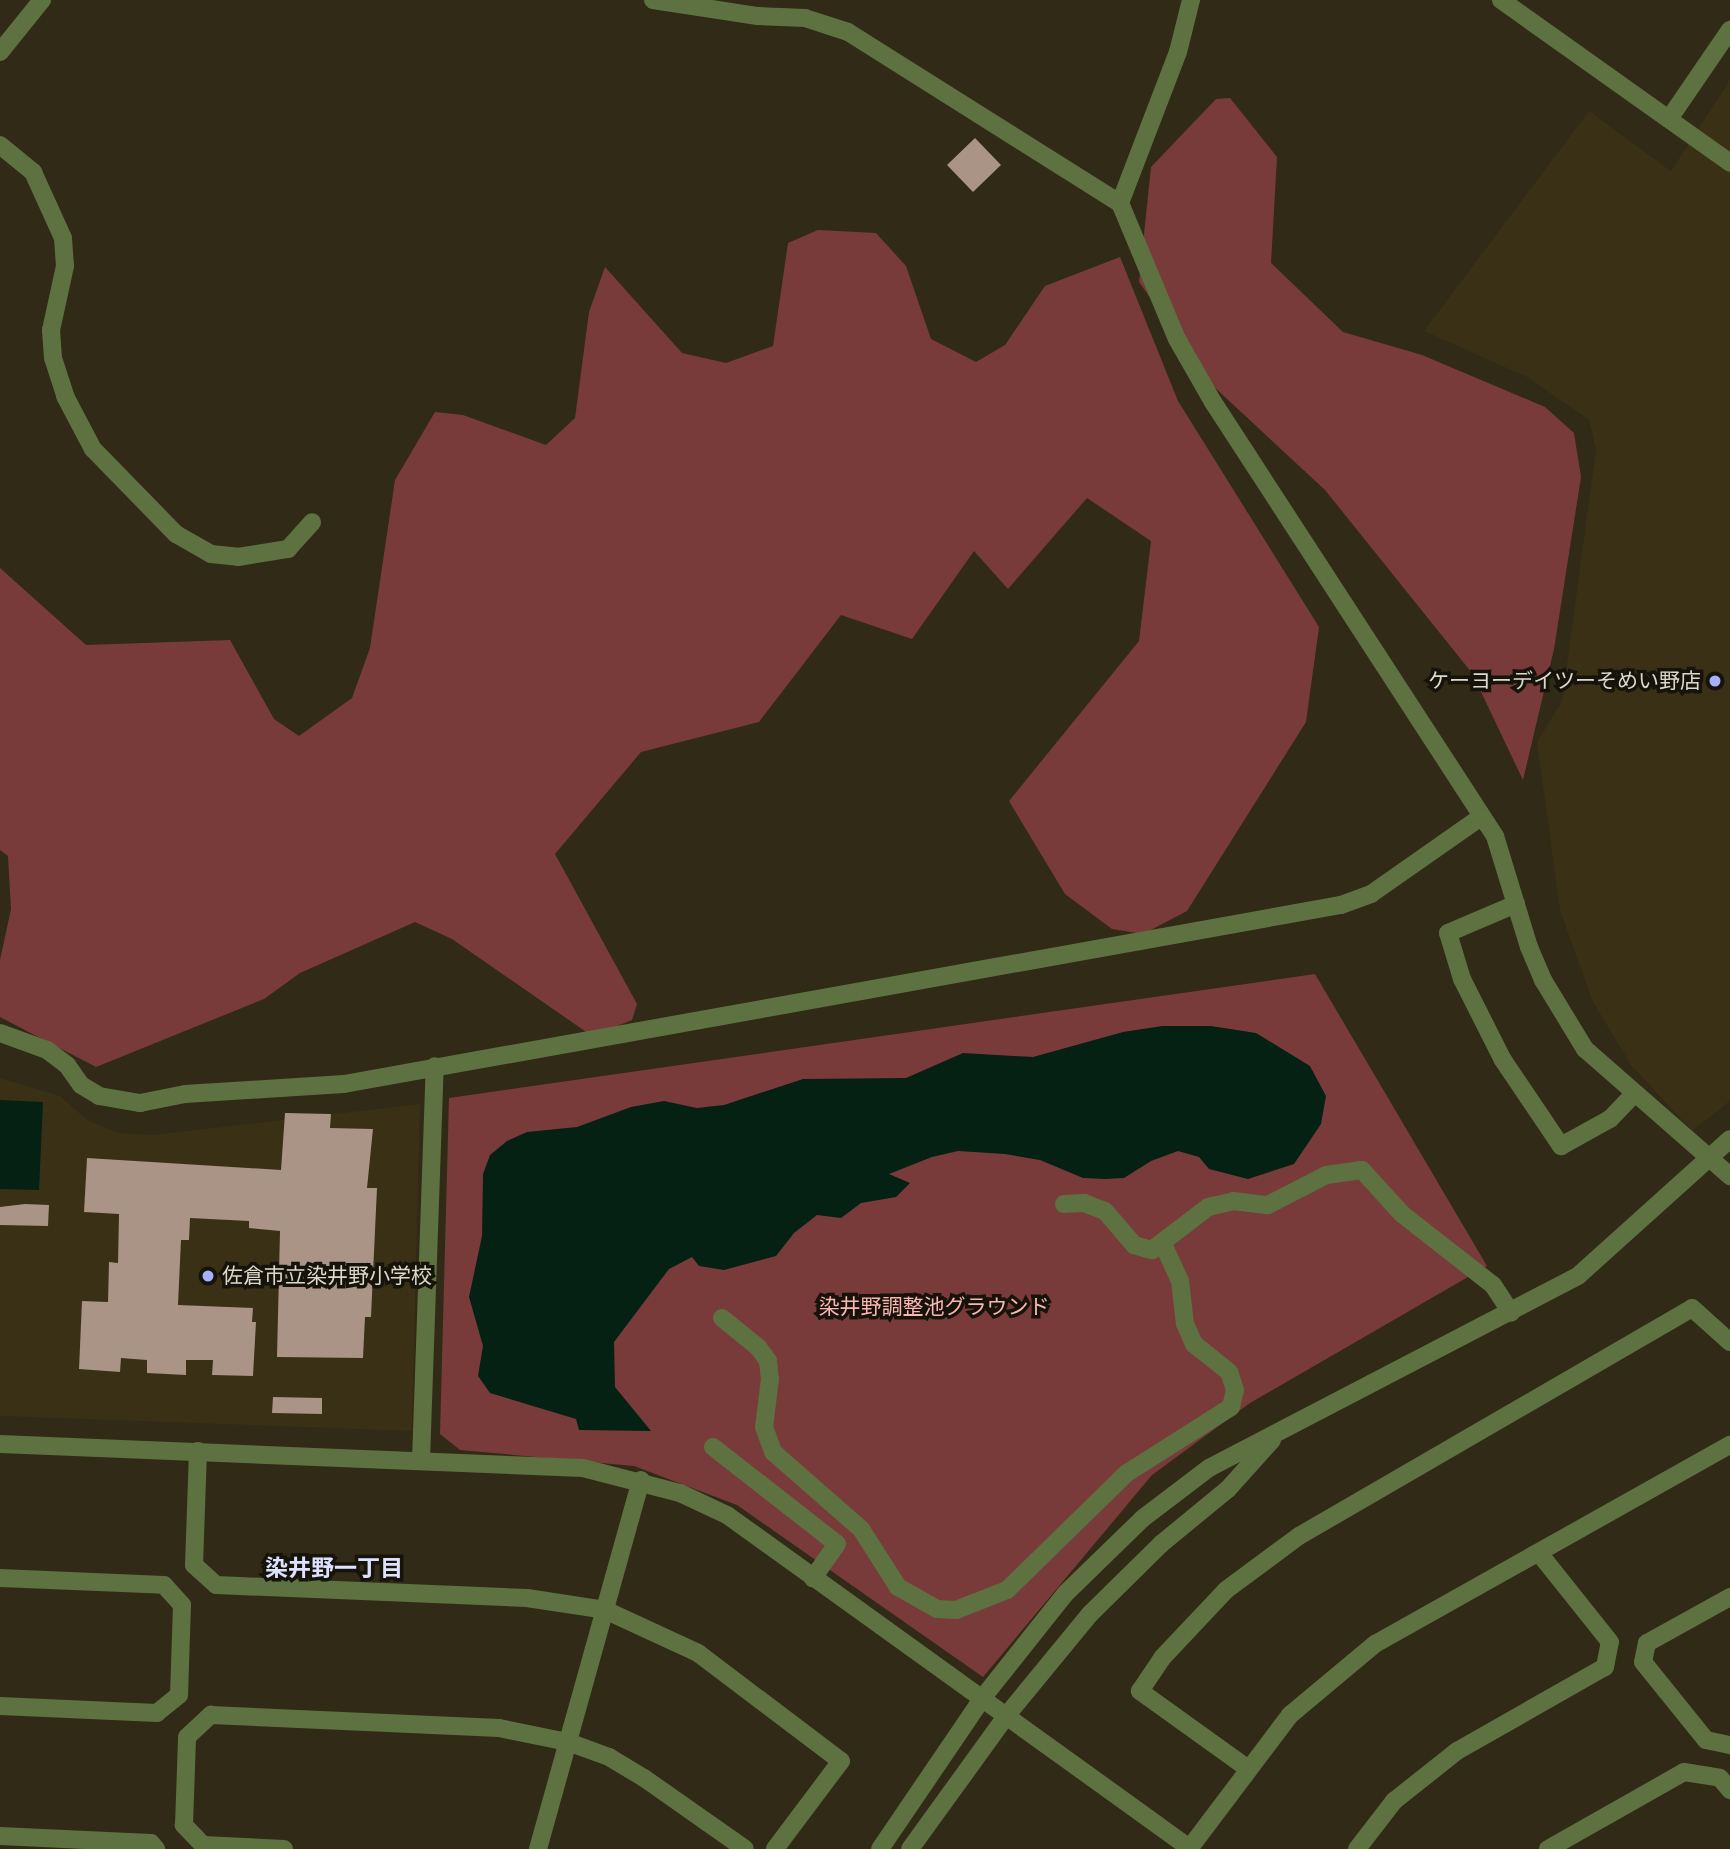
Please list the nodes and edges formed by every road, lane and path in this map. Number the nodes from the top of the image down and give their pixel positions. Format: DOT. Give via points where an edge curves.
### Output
graph roads {
  1 [pos="41,0"];
  2 [pos="653,0"];
  3 [pos="1191,0"];
  4 [pos="1501,0"];
  5 [pos="1730,30"];
  6 [pos="0,52"];
  7 [pos="1669,119"];
  8 [pos="0,145"];
  9 [pos="1730,163"];
  10 [pos="1120,203"];
  11 [pos="312,522"];
  12 [pos="1481,817"];
  13 [pos="1516,904"];
  14 [pos="0,1033"];
  15 [pos="435,1066"];
  16 [pos="1635,1093"];
  17 [pos="1730,1139"];
  18 [pos="1712,1159"];
  19 [pos="1730,1175"];
  20 [pos="1064,1204"];
  21 [pos="1163,1244"];
  22 [pos="1511,1313"];
  23 [pos="722,1318"];
  24 [pos="1730,1342"];
  25 [pos="1279,1432"];
  26 [pos="0,1444"];
  27 [pos="1730,1445"];
  28 [pos="713,1447"];
  29 [pos="198,1451"];
  30 [pos="421,1460"];
  31 [pos="641,1480"];
  32 [pos="1539,1553"];
  33 [pos="0,1578"];
  34 [pos="813,1578"];
  35 [pos="1730,1597"];
  36 [pos="605,1610"];
  37 [pos="984,1696"];
  38 [pos="0,1706"];
  39 [pos="1007,1715"];
  40 [pos="568,1742"];
  41 [pos="1730,1745"];
  42 [pos="1247,1768"];
  43 [pos="1730,1790"];
  44 [pos="0,1836"];
  45 [pos="156,1849"];
  46 [pos="284,1849"];
  47 [pos="538,1849"];
  48 [pos="745,1849"];
  49 [pos="775,1849"];
  50 [pos="880,1849"];
  51 [pos="910,1849"];
  52 [pos="1190,1849"];
  53 [pos="1357,1849"];
  54 [pos="1548,1849"];
  1 -- 6 [label="street"];
  2 -- 10 [label="street" via="806,18 848,32"];
  3 -- 10 [label="street" via="1174,64"];
  4 -- 7 [label="street"];
  5 -- 7 [label="street"];
  7 -- 9 [label="street"];
  8 -- 11 [label="street" via="33,173 63,237 65,267 51,330 53,358 65,396 93,449 176,534 211,554 238,556 288,549"];
  10 -- 12 [label="street" via="1177,339 1213,402"];
  12 -- 13 [label="street" via="1495,836"];
  12 -- 15 [label="street" via="1371,894 1341,905"];
  13 -- 16 [label="street" via="1542,980 1585,1049"];
  13 -- 16 [label="street" via="1448,933 1462,979 1503,1060 1561,1146 1610,1119"];
  14 -- 15 [label="street" via="47,1050 67,1065 81,1085 99,1096 140,1103 185,1094 305,1089"];
  15 -- 30 [label="street"];
  16 -- 18 [label="street"];
  17 -- 18 [label="street"];
  18 -- 19 [label="street"];
  18 -- 22 [label="street" via="1579,1275"];
  20 -- 21 [label="street" via="1084,1203 1105,1211 1134,1245 1152,1250"];
  21 -- 22 [label="street" via="1208,1207 1233,1201 1268,1205 1326,1175 1362,1170 1402,1214 1493,1285"];
  21 -- 23 [label="street" via="1180,1281 1185,1324 1194,1344 1229,1372 1235,1390 1231,1407 1127,1473 1007,1590 956,1610 937,1609 898,1587 861,1529 773,1452 764,1427 768,1361"];
  22 -- 25 [label="street"];
  24 -- 42 [label="street" via="1692,1308 1299,1536 1226,1590 1162,1658 1140,1691"];
  25 -- 37 [label="street" via="1209,1468 1142,1519 1065,1594"];
  25 -- 39 [label="street" via="1228,1489 1161,1544 1090,1614"];
  26 -- 29 [label="street"];
  27 -- 32 [label="street"];
  28 -- 34 [label="street" via="837,1544"];
  29 -- 30 [label="street"];
  29 -- 36 [label="street" via="194,1565 216,1585 527,1598"];
  30 -- 31 [label="street" via="583,1468"];
  31 -- 34 [label="street" via="727,1515"];
  31 -- 36 [label="street"];
  32 -- 42 [label="street" via="1375,1644 1290,1716"];
  32 -- 53 [label="street" via="1610,1642 1605,1667 1457,1751 1394,1801"];
  33 -- 38 [label="street" via="164,1585 182,1605 179,1695 157,1713"];
  34 -- 37 [label="street"];
  35 -- 41 [label="street" via="1647,1643 1643,1662 1706,1740"];
  36 -- 40 [label="street"];
  36 -- 49 [label="street" via="698,1653 841,1761"];
  37 -- 39 [label="street"];
  37 -- 50 [label="street"];
  39 -- 51 [label="street"];
  39 -- 52 [label="street"];
  40 -- 46 [label="street" via="499,1728 211,1715 187,1737 184,1825 203,1845"];
  40 -- 47 [label="street"];
  40 -- 48 [label="street" via="645,1777"];
  42 -- 52 [label="street"];
  43 -- 54 [label="street" via="1720,1778 1685,1772"];
  44 -- 45 [label="street" via="151,1843"];
}
